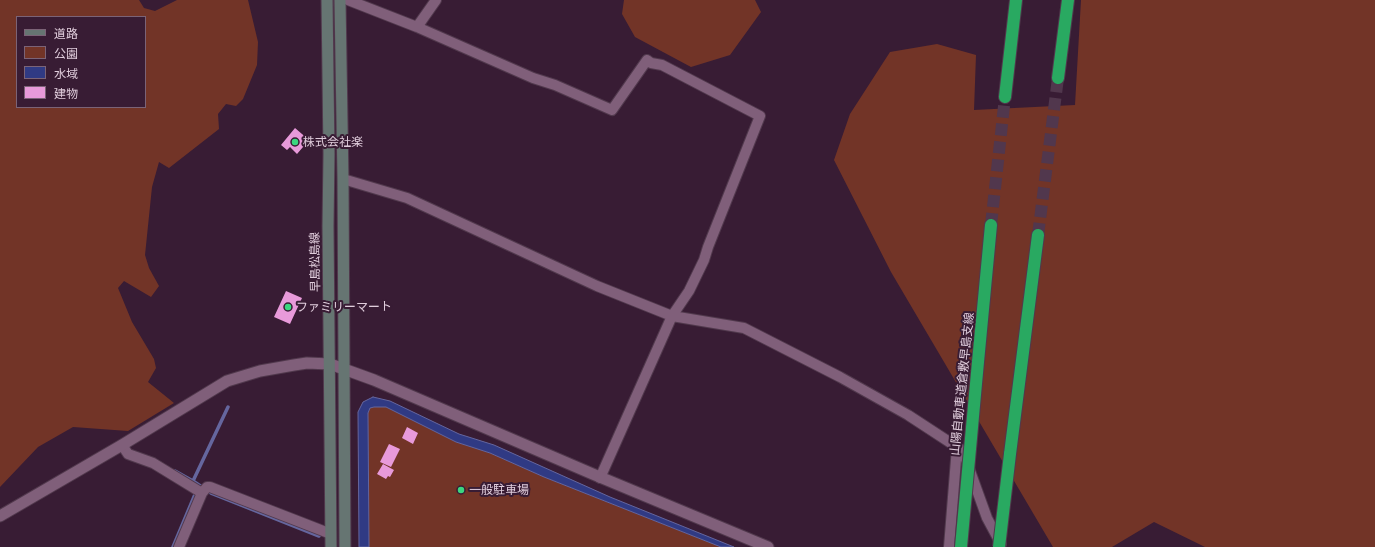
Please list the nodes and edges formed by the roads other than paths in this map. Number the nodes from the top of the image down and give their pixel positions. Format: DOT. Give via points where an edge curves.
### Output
graph roads {
  1 [pos="327,0"];
  2 [pos="340,0"];
  3 [pos="348,0"];
  4 [pos="436,0"];
  5 [pos="1016,0"];
  6 [pos="1068,0"];
  7 [pos="417,27"];
  8 [pos="1058,78"];
  9 [pos="1005,97"];
  10 [pos="343,179"];
  11 [pos="991,224"];
  12 [pos="1038,235"];
  13 [pos="672,316"];
  14 [pos="330,364"];
  15 [pos="344,368"];
  16 [pos="122,445"];
  17 [pos="957,446"];
  18 [pos="600,478"];
  19 [pos="201,490"];
  20 [pos="0,516"];
  21 [pos="331,534"];
  22 [pos="179,547"];
  23 [pos="331,547"];
  24 [pos="345,547"];
  25 [pos="768,547"];
  26 [pos="949,547"];
  27 [pos="961,547"];
  28 [pos="999,547"];
  29 [pos="1002,547"];
  1 -- 14 [label="main road, 早島松島線"];
  2 -- 10 [label="main road"];
  3 -- 7 [label="street"];
  4 -- 7 [label="street"];
  5 -- 9 [label="highway"];
  6 -- 8 [label="highway"];
  7 -- 13 [label="street" via="612,110 647,60 662,65 760,116 704,260 689,291"];
  10 -- 13 [label="street" via="407,198 597,286"];
  10 -- 15 [label="main road"];
  11 -- 27 [label="highway, 山陽自動車道倉敷早島支線, bridge"];
  12 -- 28 [label="highway, bridge"];
  13 -- 17 [label="street" via="744,328 860,388"];
  13 -- 18 [label="street"];
  14 -- 15 [label="street"];
  14 -- 16 [label="street" via="294,364 227,381"];
  14 -- 21 [label="main road, 早島松島線"];
  15 -- 18 [label="street"];
  15 -- 24 [label="main road"];
  16 -- 19 [label="street" via="128,454 153,463"];
  16 -- 20 [label="street"];
  17 -- 26 [label="street"];
  17 -- 29 [label="street" via="965,457 987,518"];
  18 -- 25 [label="street"];
  19 -- 21 [label="street" via="210,487"];
  19 -- 22 [label="street"];
  21 -- 23 [label="main road, 早島松島線"];
}
